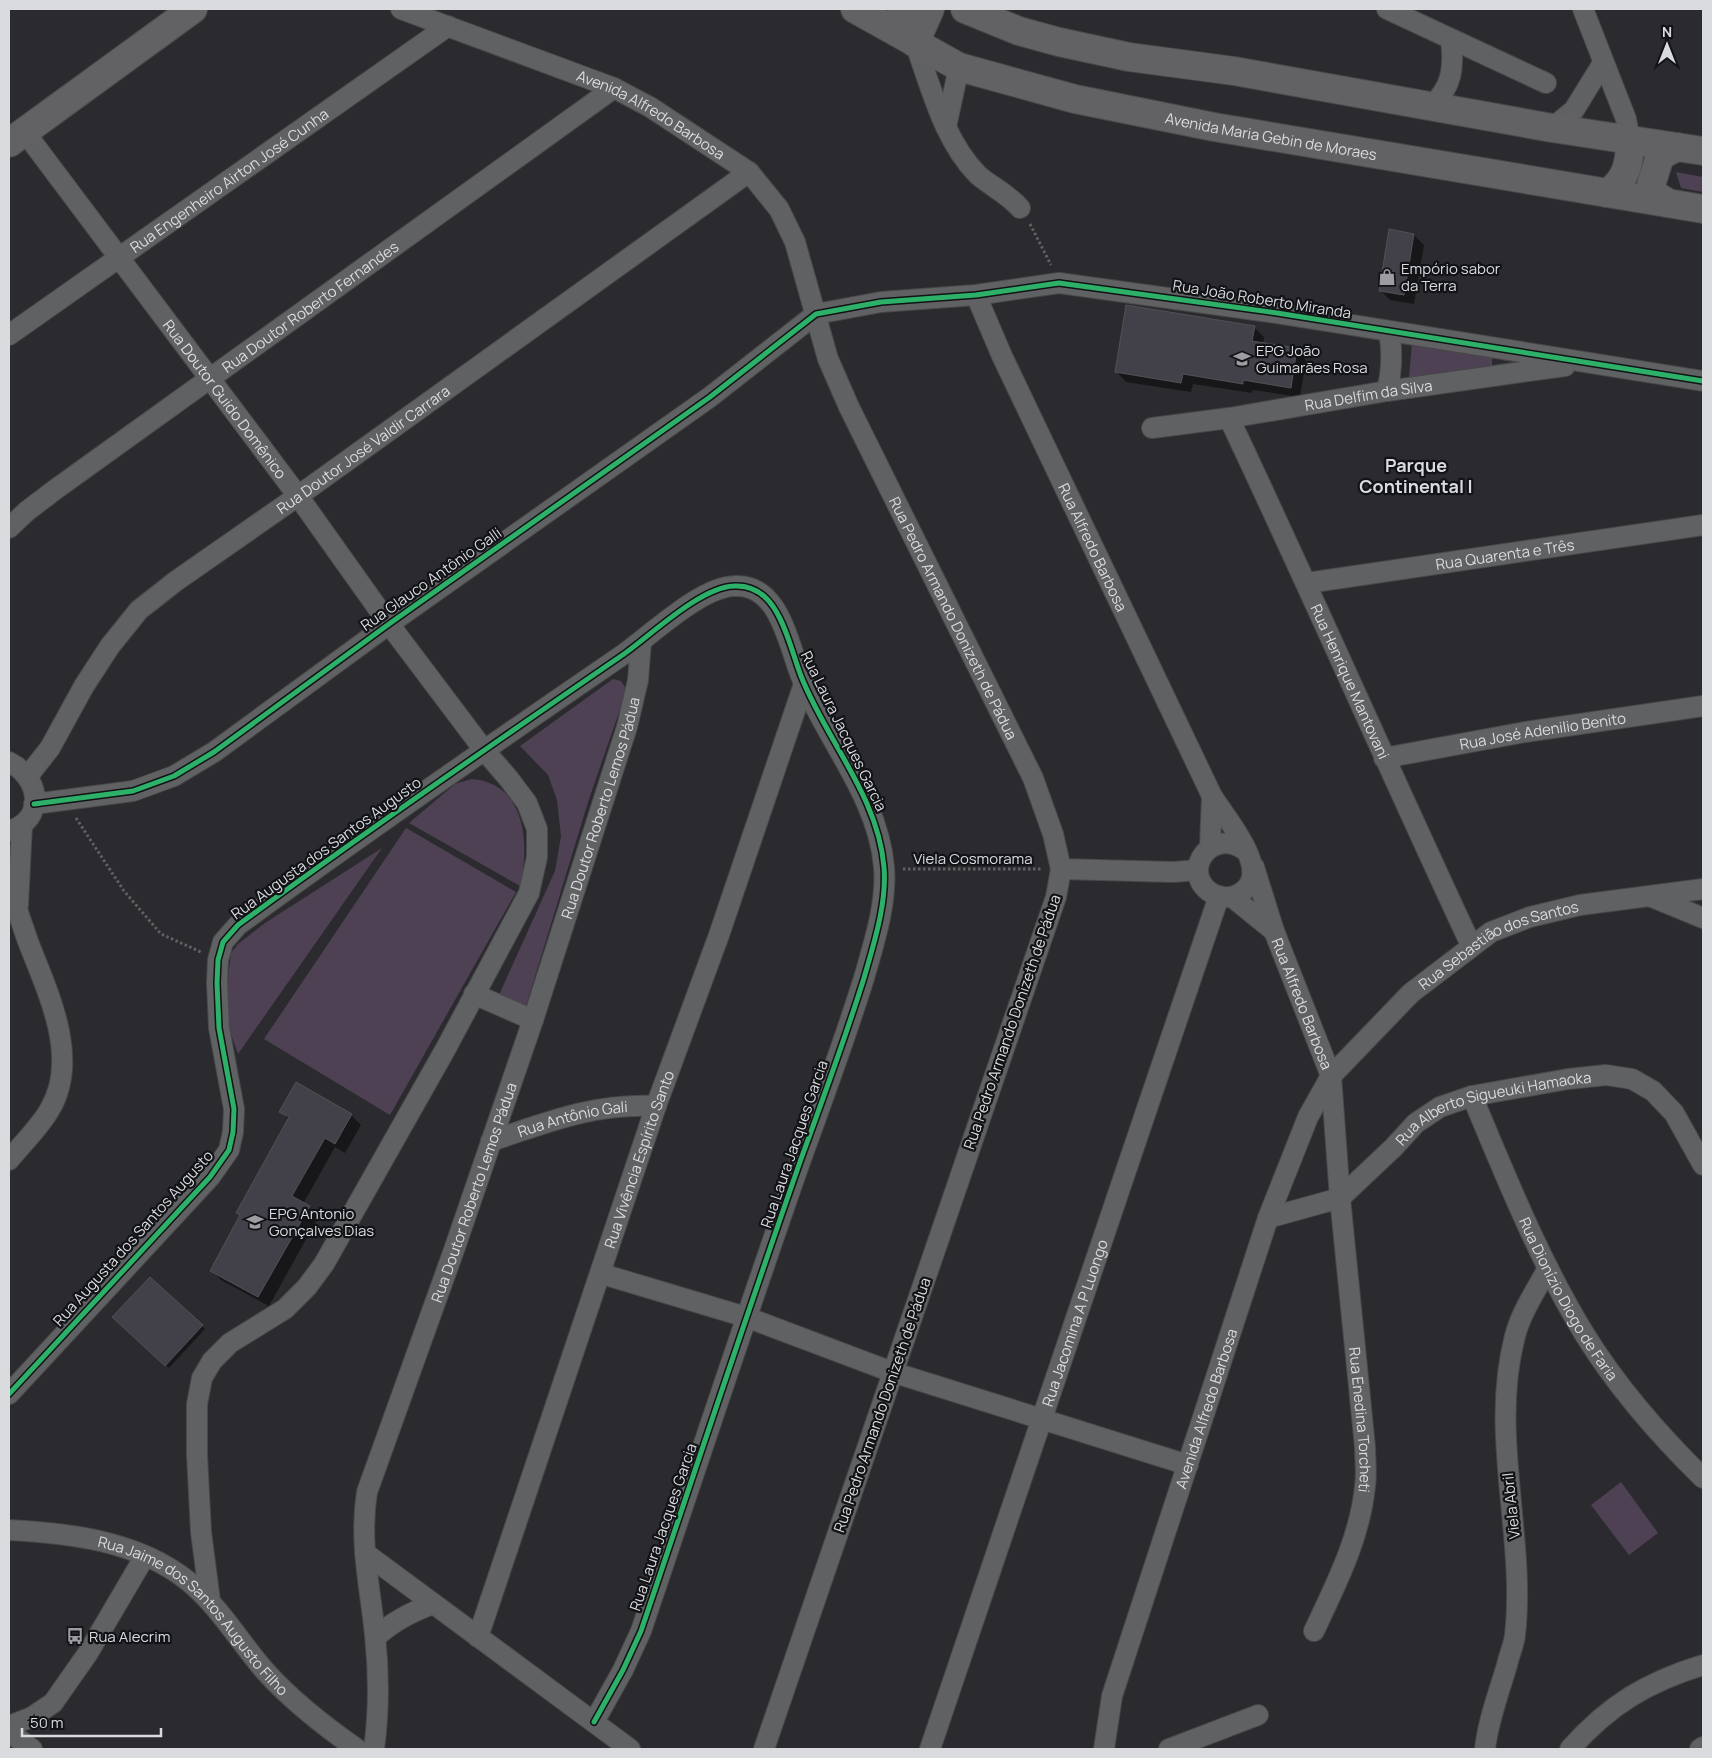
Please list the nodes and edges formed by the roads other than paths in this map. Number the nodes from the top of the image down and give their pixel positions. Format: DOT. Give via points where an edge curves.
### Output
graph roads {
  1 [pos="193,9"];
  2 [pos="401,9"];
  3 [pos="855,9"];
  4 [pos="930,9"];
  5 [pos="965,9"];
  6 [pos="1387,9"];
  7 [pos="1586,10"];
  8 [pos="448,26"];
  9 [pos="904,27"];
  10 [pos="1451,39"];
  11 [pos="1603,63"];
  12 [pos="959,67"];
  13 [pos="1546,83"];
  14 [pos="614,88"];
  15 [pos="1431,106"];
  16 [pos="946,127"];
  17 [pos="1552,128"];
  18 [pos="17,137"];
  19 [pos="1630,141"];
  20 [pos="1690,149"];
  21 [pos="749,172"];
  22 [pos="1607,193"];
  23 [pos="1668,203"];
  24 [pos="1020,208"];
  25 [pos="1703,209"];
  26 [pos="117,257"];
  27 [pos="976,295"];
  28 [pos="816,314"];
  29 [pos="1389,332"];
  30 [pos="9,335"];
  31 [pos="1584,364"];
  32 [pos="209,379"];
  33 [pos="1703,381"];
  34 [pos="1387,391"];
  35 [pos="1229,418"];
  36 [pos="1152,428"];
  37 [pos="298,496"];
  38 [pos="1703,525"];
  39 [pos="9,528"];
  40 [pos="1307,583"];
  41 [pos="747,586"];
  42 [pos="389,624"];
  43 [pos="641,642"];
  44 [pos="804,684"];
  45 [pos="1703,706"];
  46 [pos="490,757"];
  47 [pos="1384,758"];
  48 [pos="9,762"];
  49 [pos="28,776"];
  50 [pos="1212,796"];
  51 [pos="34,804"];
  52 [pos="15,828"];
  53 [pos="1210,847"];
  54 [pos="1250,859"];
  55 [pos="1061,869"];
  56 [pos="1198,870"];
  57 [pos="9,886"];
  58 [pos="1703,889"];
  59 [pos="1226,897"];
  60 [pos="1650,897"];
  61 [pos="20,918"];
  62 [pos="1703,918"];
  63 [pos="1274,931"];
  64 [pos="9,941"];
  65 [pos="1471,945"];
  66 [pos="474,994"];
  67 [pos="533,1020"];
  68 [pos="1331,1076"];
  69 [pos="1472,1096"];
  70 [pos="656,1106"];
  71 [pos="491,1141"];
  72 [pos="9,1160"];
  73 [pos="1703,1165"];
  74 [pos="1340,1198"];
  75 [pos="1268,1218"];
  76 [pos="1548,1268"];
  77 [pos="602,1274"];
  78 [pos="746,1317"];
  79 [pos="892,1372"];
  80 [pos="9,1394"];
  81 [pos="1040,1420"];
  82 [pos="1188,1465"];
  83 [pos="1703,1478"];
  84 [pos="9,1530"];
  85 [pos="364,1553"];
  86 [pos="145,1556"];
  87 [pos="210,1601"];
  88 [pos="433,1604"];
  89 [pos="1314,1631"];
  90 [pos="478,1636"];
  91 [pos="376,1637"];
  92 [pos="1703,1666"];
  93 [pos="1258,1714"];
  94 [pos="594,1722"];
  95 [pos="9,1726"];
  96 [pos="9,1732"];
  97 [pos="1703,1747"];
  98 [pos="32,1749"];
  99 [pos="357,1749"];
  100 [pos="374,1749"];
  101 [pos="630,1749"];
  102 [pos="764,1749"];
  103 [pos="930,1749"];
  104 [pos="1104,1749"];
  105 [pos="1169,1749"];
  106 [pos="1485,1749"];
  107 [pos="1570,1749"];
  108 [pos="1700,1749"];
  1 -- 18 [label="main road"];
  2 -- 8 [label="street, Avenida Alfredo Barbosa"];
  3 -- 9 [label="main road, Avenida Maria Gebin de Moraes"];
  4 -- 9 [label="main road"];
  5 -- 15 [label="main road" via="1019,31 1128,58 1234,71"];
  6 -- 10 [label="street"];
  7 -- 11 [label="street"];
  8 -- 14 [label="street, Avenida Alfredo Barbosa"];
  8 -- 26 [label="street, Rua Engenheiro Airton José Cunha"];
  9 -- 12 [label="main road, Avenida Maria Gebin de Moraes"];
  9 -- 16 [label="street"];
  10 -- 13 [label="street"];
  10 -- 15 [label="street" via="1452,77"];
  11 -- 17 [label="street" via="1574,110"];
  11 -- 19 [label="street" via="1626,119"];
  12 -- 16 [label="street"];
  12 -- 22 [label="main road, Avenida Maria Gebin de Moraes" via="1075,99 1204,125"];
  14 -- 21 [label="street, Avenida Alfredo Barbosa" via="650,106"];
  14 -- 32 [label="street, Rua Doutor Roberto Fernandes"];
  15 -- 17 [label="main road"];
  16 -- 24 [label="street" via="978,174 1011,197"];
  17 -- 19 [label="main road"];
  18 -- 26 [label="street, Rua Doutor Guido Domênico"];
  19 -- 20 [label="main road"];
  19 -- 22 [label="main road" via="1628,168 1618,186"];
  20 -- 23 [label="main road" via="1660,156 1650,184 1655,195"];
  21 -- 28 [label="street, Avenida Alfredo Barbosa" via="779,209 795,242"];
  21 -- 37 [label="street, Rua Doutor José Valdir Carrara"];
  22 -- 23 [label="main road, Avenida Maria Gebin de Moraes"];
  23 -- 25 [label="main road, Avenida Maria Gebin de Moraes"];
  26 -- 30 [label="street, Rua Engenheiro Airton José Cunha"];
  26 -- 32 [label="street, Rua Doutor Guido Domênico"];
  27 -- 28 [label="street, Rua João Roberto Miranda" via="881,302"];
  27 -- 29 [label="street, Rua João Roberto Miranda" via="1059,283 1277,312"];
  27 -- 50 [label="street, Rua Alfredo Barbosa"];
  28 -- 42 [label="street, Rua Glauco Antônio Galli" via="710,397"];
  28 -- 55 [label="street, Rua Pedro Armando Donizeth de Pádua" via="828,359 849,407 1033,778 1054,834"];
  29 -- 31 [label="street, Rua João Roberto Miranda"];
  29 -- 34 [label="street" via="1392,352"];
  31 -- 33 [label="street, Rua João Roberto Miranda"];
  31 -- 34 [label="street, Rua Delfim da Silva"];
  32 -- 37 [label="street, Rua Doutor Guido Domênico"];
  32 -- 39 [label="street, Rua Doutor Roberto Fernandes" via="27,510"];
  34 -- 35 [label="street, Rua Delfim da Silva"];
  35 -- 36 [label="street, Rua Delfim da Silva"];
  35 -- 40 [label="street, Rua Henrique Mantovani"];
  37 -- 42 [label="street, Rua Doutor Guido Domênico"];
  37 -- 49 [label="street, Rua Doutor José Valdir Carrara" via="138,610 110,646 50,748"];
  38 -- 40 [label="street, Rua Quarenta e Três"];
  40 -- 47 [label="street, Rua Henrique Mantovani"];
  41 -- 43 [label="street, Rua Augusta dos Santos Augusto" via="716,589 702,596"];
  41 -- 44 [label="street, Rua Laura Jacques Garcia" via="768,598 776,610"];
  42 -- 46 [label="street, Rua Doutor Guido Domênico"];
  42 -- 51 [label="street, Rua Glauco Antônio Galli" via="214,752 174,776 133,790"];
  43 -- 46 [label="street, Rua Augusta dos Santos Augusto"];
  43 -- 67 [label="street, Rua Doutor Roberto Lemos Pádua" via="638,680 627,727"];
  44 -- 70 [label="street, Rua Vivência Espírito Santo" via="719,935"];
  44 -- 78 [label="street, Rua Laura Jacques Garcia" via="870,809 885,869 883,897 873,946 854,1008"];
  45 -- 47 [label="street, Rua José Adenilio Benito" via="1524,732"];
  46 -- 66 [label="street, Rua Doutor Guido Domênico" via="527,803 537,830 537,857 529,893"];
  46 -- 80 [label="street, Rua Augusta dos Santos Augusto" via="238,925 223,942 217,983 219,1028 234,1109 229,1150 204,1184"];
  47 -- 65 [label="street, Rua Henrique Mantovani"];
  48 -- 49 [label="street"];
  49 -- 51 [label="street" via="33,785"];
  50 -- 53 [label="street, Rua Alfredo Barbosa"];
  50 -- 54 [label="street, Rua Alfredo Barbosa"];
  51 -- 52 [label="street" via="30,816"];
  52 -- 61 [label="street"];
  53 -- 54 [label="street" via="1229,842"];
  53 -- 56 [label="street" via="1204,853"];
  54 -- 59 [label="street" via="1251,882 1246,889"];
  54 -- 63 [label="street, Rua Alfredo Barbosa"];
  55 -- 56 [label="street"];
  55 -- 79 [label="street, Rua Pedro Armando Donizeth de Pádua" via="1056,897"];
  56 -- 59 [label="street" via="1204,887"];
  57 -- 61 [label="street"];
  58 -- 60 [label="street, Rua Sebastião dos Santos"];
  59 -- 63 [label="street, Rua Alfredo Barbosa"];
  59 -- 81 [label="street, Rua Jacomina A P Luongo"];
  60 -- 62 [label="street"];
  60 -- 65 [label="street, Rua Sebastião dos Santos" via="1580,905 1530,917 1490,932"];
  61 -- 64 [label="street"];
  61 -- 72 [label="street" via="50,1000 62,1054 60,1083 50,1110"];
  63 -- 68 [label="street, Rua Alfredo Barbosa"];
  65 -- 68 [label="street, Rua Sebastião dos Santos" via="1412,993"];
  66 -- 67 [label="street"];
  66 -- 87 [label="street, Rua Doutor Guido Domênico" via="324,1264 285,1309 230,1343 212,1361 202,1378 197,1404 197,1455 201,1532"];
  67 -- 71 [label="street, Rua Doutor Roberto Lemos Pádua"];
  68 -- 74 [label="street, Rua Alfredo Barbosa"];
  68 -- 75 [label="street, Avenida Alfredo Barbosa" via="1308,1118"];
  69 -- 73 [label="street, Rua Alberto Sigueuki Hamaoka" via="1606,1075 1632,1079 1653,1091 1674,1113"];
  69 -- 74 [label="street, Rua Alberto Sigueuki Hamaoka" via="1440,1107 1416,1123"];
  69 -- 76 [label="street, Rua Dionízio Diogo de Faria"];
  70 -- 71 [label="street, Rua Antônio Gali" via="632,1104 580,1111"];
  70 -- 77 [label="street, Rua Vivência Espírito Santo"];
  71 -- 85 [label="street, Rua Doutor Roberto Lemos Pádua" via="366,1492 362,1520"];
  74 -- 75 [label="street, Rua Alberto Sigueuki Hamaoka"];
  74 -- 89 [label="street, Rua Enedina Torcheti" via="1366,1485 1348,1557"];
  75 -- 82 [label="street, Avenida Alfredo Barbosa"];
  76 -- 83 [label="street, Rua Dionízio Diogo de Faria" via="1586,1336 1629,1397"];
  76 -- 106 [label="street, Viela Abril" via="1515,1335 1509,1370 1506,1462 1518,1572 1515,1637"];
  77 -- 78 [label="street"];
  77 -- 90 [label="street, Rua Vivência Espírito Santo"];
  78 -- 79 [label="street"];
  78 -- 94 [label="street, Rua Laura Jacques Garcia" via="641,1631 624,1670"];
  79 -- 81 [label="street"];
  79 -- 102 [label="street, Rua Pedro Armando Donizeth de Pádua"];
  81 -- 82 [label="street"];
  81 -- 103 [label="street, Rua Jacomina A P Luongo"];
  82 -- 104 [label="street, Avenida Alfredo Barbosa" via="1112,1696"];
  84 -- 86 [label="street, Rua Jaime dos Santos Augusto Filho" via="60,1532 102,1541"];
  85 -- 88 [label="street"];
  85 -- 91 [label="street, Rua Doutor Roberto Lemos Pádua"];
  86 -- 87 [label="street, Rua Jaime dos Santos Augusto Filho" via="187,1581"];
  86 -- 95 [label="street" via="88,1653 53,1703 32,1717"];
  87 -- 99 [label="street, Rua Jaime dos Santos Augusto Filho" via="266,1672 315,1719"];
  88 -- 90 [label="street"];
  88 -- 91 [label="street" via="396,1621"];
  90 -- 94 [label="street"];
  91 -- 100 [label="street, Rua Doutor Roberto Lemos Pádua" via="378,1715"];
  92 -- 107 [label="street" via="1669,1676 1627,1697"];
  93 -- 105 [label="street"];
  94 -- 101 [label="street"];
  96 -- 98 [label="street"];
  97 -- 108 [label="street"];
}
